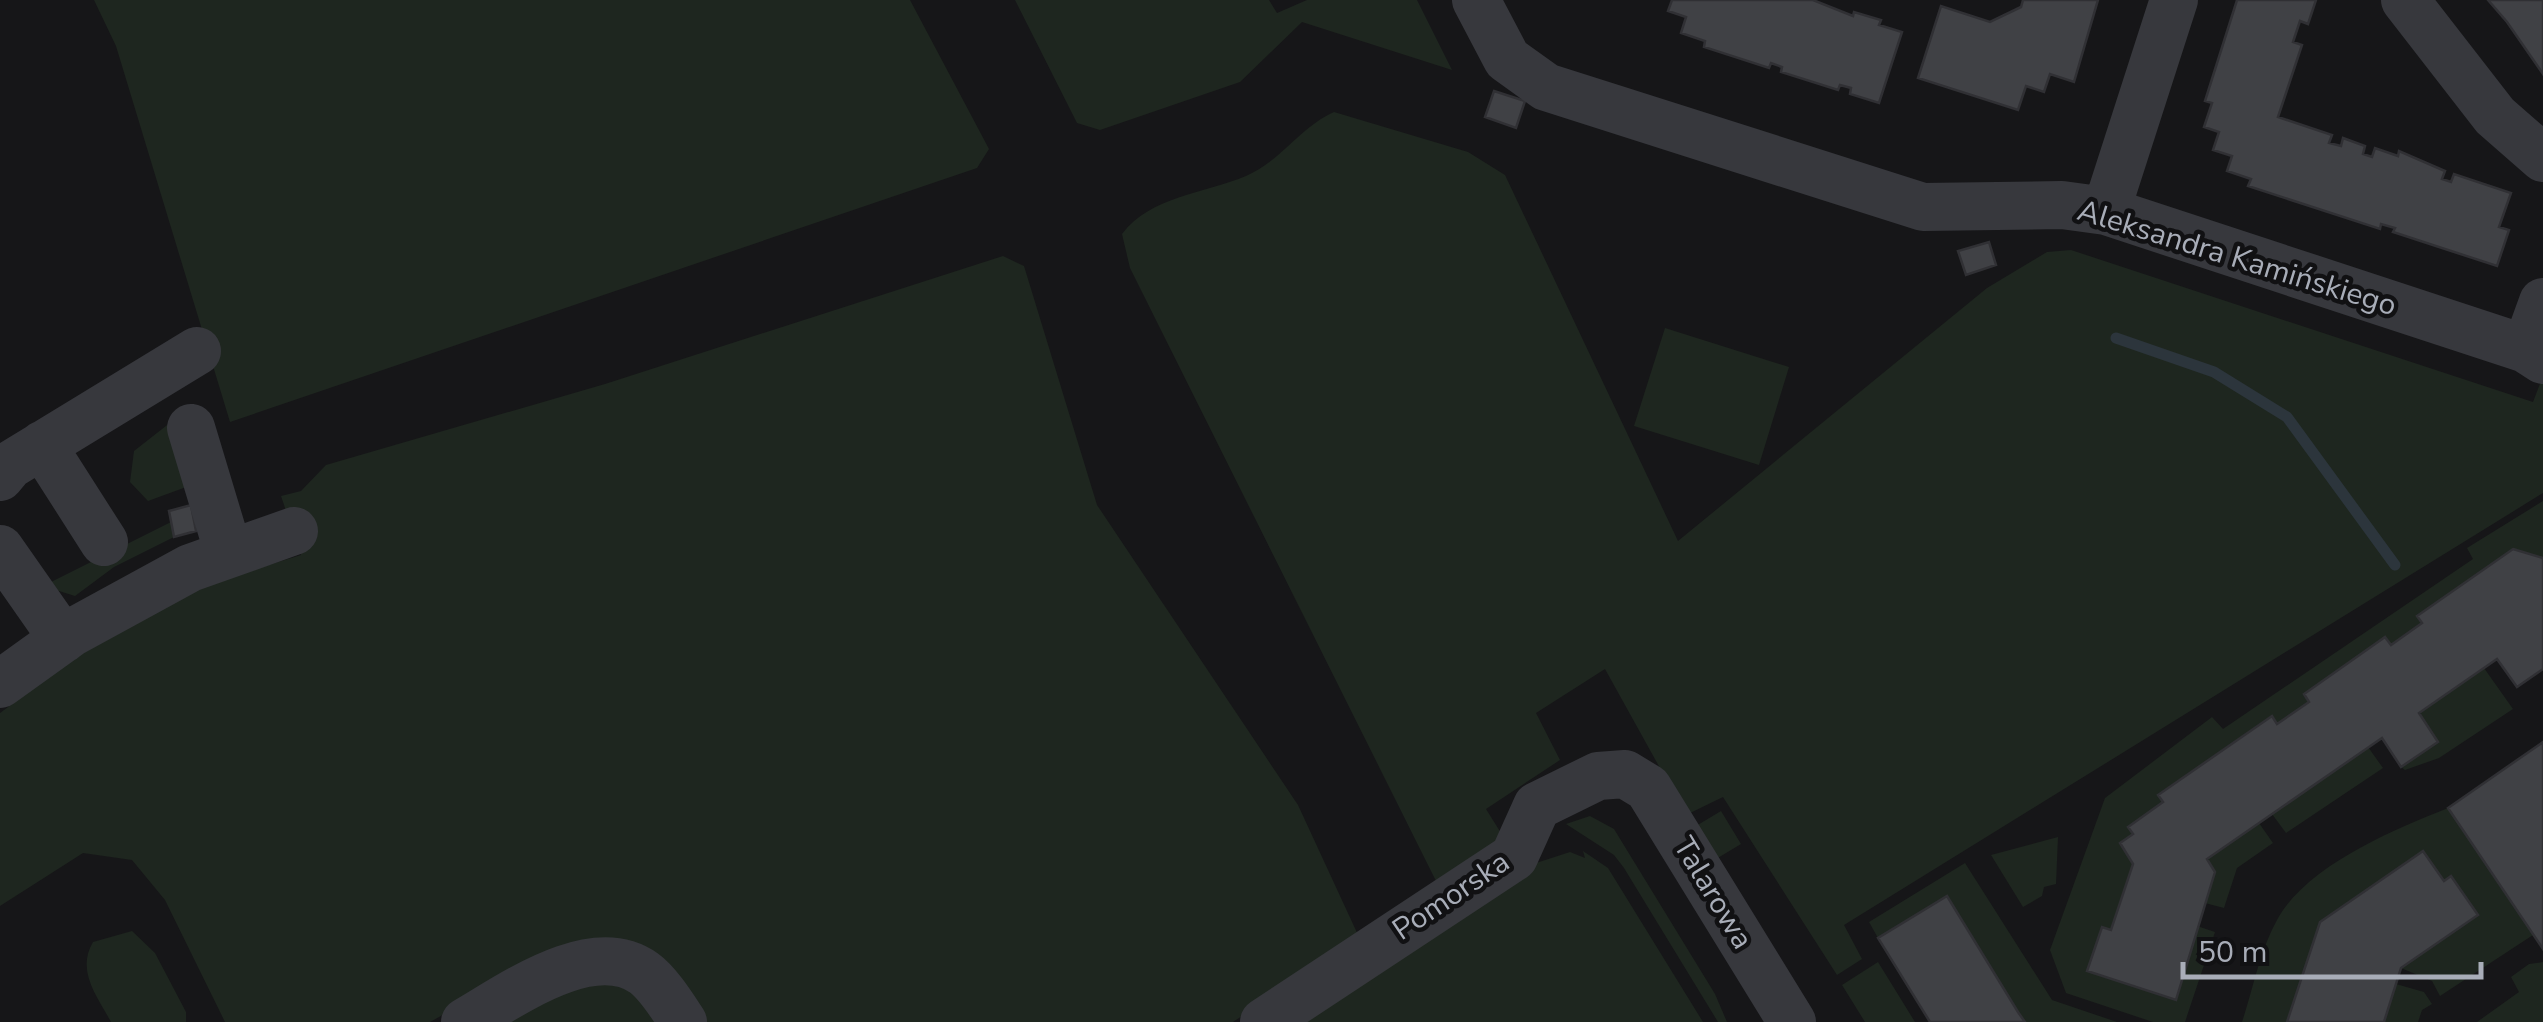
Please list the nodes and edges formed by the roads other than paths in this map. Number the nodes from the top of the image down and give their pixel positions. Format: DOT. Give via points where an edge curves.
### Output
graph roads {
  1 [pos="1476,0"];
  2 [pos="2174,0"];
  3 [pos="2405,0"];
  4 [pos="2543,158"];
  5 [pos="2106,211"];
  6 [pos="2543,302"];
  7 [pos="197,351"];
  8 [pos="2535,355"];
  9 [pos="191,428"];
  10 [pos="42,445"];
  11 [pos="0,477"];
  12 [pos="294,531"];
  13 [pos="104,542"];
  14 [pos="0,549"];
  15 [pos="229,554"];
  16 [pos="63,638"];
  17 [pos="0,684"];
  18 [pos="1625,774"];
  19 [pos="465,1022"];
  20 [pos="682,1022"];
  21 [pos="1264,1022"];
  22 [pos="1792,1022"];
  1 -- 5 [label="street, Aleksandra Kamińskiego" via="1507,59 1546,87 1923,207 2062,205"];
  2 -- 5 [label="street"];
  3 -- 4 [label="street" via="2495,116"];
  5 -- 8 [label="street, Aleksandra Kamińskiego"];
  6 -- 8 [label="street, Aleksandra Kamińskiego"];
  7 -- 10 [label="street"];
  9 -- 15 [label="street"];
  10 -- 11 [label="street"];
  10 -- 13 [label="street"];
  12 -- 15 [label="street"];
  14 -- 16 [label="street"];
  15 -- 16 [label="street" via="190,568"];
  16 -- 17 [label="street"];
  18 -- 21 [label="street, Pomorska" via="1581,781 1537,806 1514,857"];
  18 -- 22 [label="street, Talarowa" via="1658,802"];
  19 -- 20 [label="street" via="543,976 604,959 644,972"];
}
